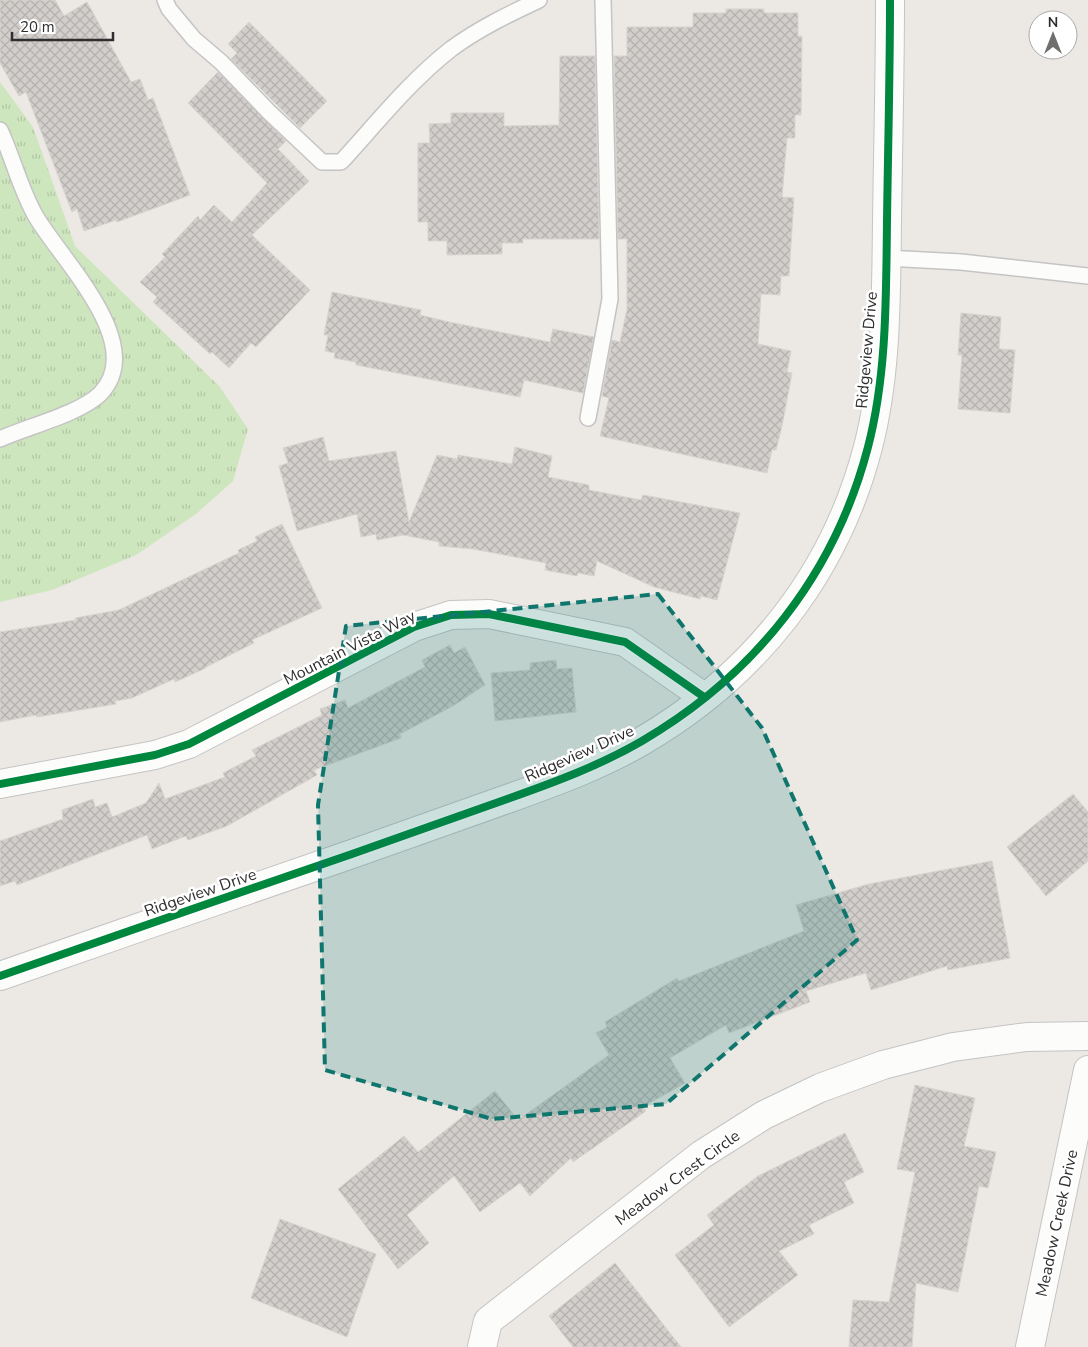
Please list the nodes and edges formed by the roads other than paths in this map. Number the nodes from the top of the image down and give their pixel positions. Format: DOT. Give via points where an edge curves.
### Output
graph roads {
  1 [pos="164,0"];
  2 [pos="539,0"];
  3 [pos="603,0"];
  4 [pos="890,0"];
  5 [pos="0,130"];
  6 [pos="886,258"];
  7 [pos="1088,276"];
  8 [pos="588,418"];
  9 [pos="0,439"];
  10 [pos="704,698"];
  11 [pos="0,784"];
  12 [pos="0,976"];
  13 [pos="1088,1036"];
  14 [pos="1088,1070"];
  15 [pos="482,1347"];
  16 [pos="1030,1347"];
  1 -- 2 [label="lane" via="194,39 322,162 341,162 410,87 452,49 499,19"];
  3 -- 8 [label="lane" via="610,299"];
  4 -- 6 [label="street, Ridgeview Drive"];
  5 -- 9 [label="lane" via="34,214 103,316 112,335 116,359 111,377 89,404"];
  6 -- 7 [label="lane" via="961,262"];
  6 -- 10 [label="street, Ridgeview Drive" via="884,339 876,413 845,516 807,587 784,619 742,668"];
  10 -- 11 [label="street, Mountain Vista Way" via="625,642 489,614 451,616 414,627 189,744 155,755"];
  10 -- 12 [label="street, Ridgeview Drive" via="643,741 576,773"];
  13 -- 15 [label="street, Meadow Crest Circle" via="1027,1037 945,1049 883,1065 820,1088 764,1115 701,1155 488,1321"];
  14 -- 16 [label="street, Meadow Creek Drive"];
}
